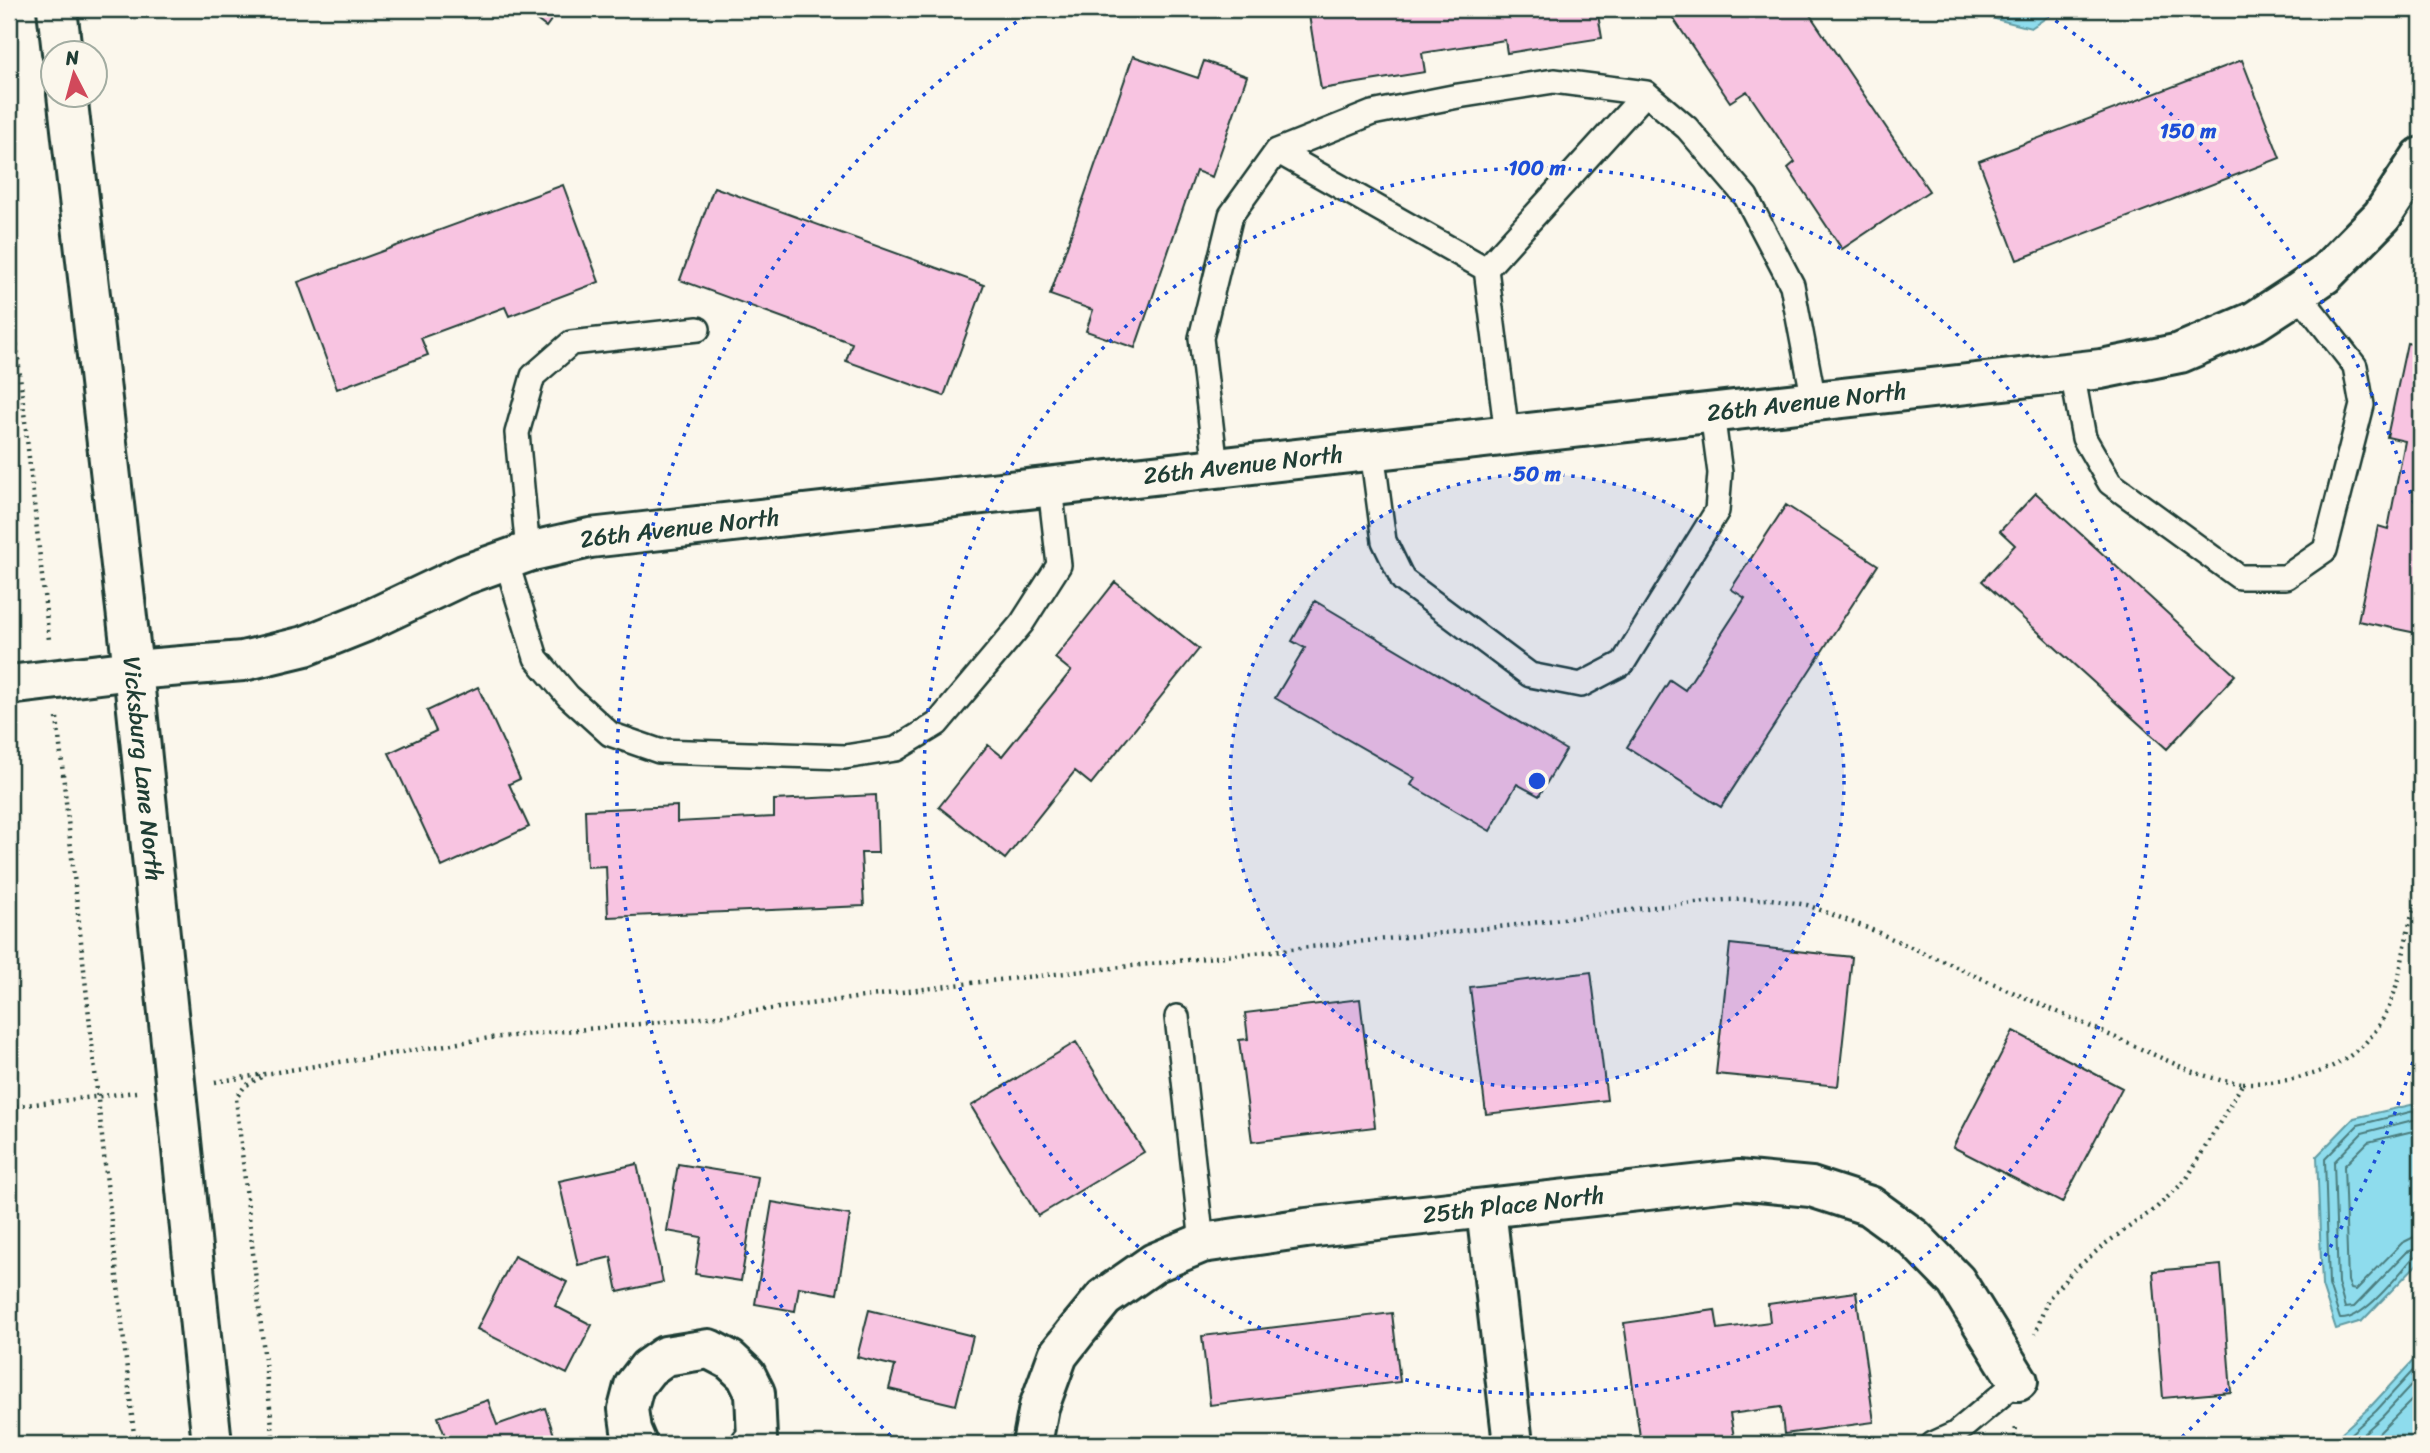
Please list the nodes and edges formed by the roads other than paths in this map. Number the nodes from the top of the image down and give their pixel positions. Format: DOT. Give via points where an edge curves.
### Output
graph roads {
  1 [pos="57,9"];
  2 [pos="60,38"];
  3 [pos="1646,93"];
  4 [pos="69,108"];
  5 [pos="1277,151"];
  6 [pos="2421,157"];
  7 [pos="1486,269"];
  8 [pos="2298,293"];
  9 [pos="698,329"];
  10 [pos="2072,372"];
  11 [pos="1814,401"];
  12 [pos="1712,413"];
  13 [pos="1507,435"];
  14 [pos="1372,451"];
  15 [pos="1216,468"];
  16 [pos="1049,487"];
  17 [pos="517,556"];
  18 [pos="133,670"];
  19 [pos="9,685"];
  20 [pos="1177,1017"];
  21 [pos="1486,1209"];
  22 [pos="1202,1243"];
  23 [pos="2018,1381"];
  24 [pos="762,1442"];
  25 [pos="212,1444"];
  26 [pos="637,1444"];
  27 [pos="1032,1444"];
  28 [pos="1513,1444"];
  29 [pos="1933,1444"];
  1 -- 2 [label="street"];
  3 -- 5 [label="lane" via="1554,81 1372,113"];
  3 -- 7 [label="lane"];
  3 -- 11 [label="lane" via="1687,128 1746,197 1792,285"];
  4 -- 18 [label="street, Vicksburg Lane North"];
  5 -- 7 [label="lane"];
  5 -- 15 [label="lane" via="1231,215 1201,338"];
  6 -- 8 [label="street, 26th Avenue North" via="2382,216 2325,275"];
  7 -- 13 [label="lane"];
  8 -- 10 [label="street, 26th Avenue North" via="2255,321 2180,353"];
  8 -- 10 [label="lane" via="2355,366 2362,405 2325,551 2286,576 2239,578 2110,483 2084,438"];
  9 -- 17 [label="lane" via="572,344 533,376 517,433"];
  10 -- 11 [label="street, 26th Avenue North"];
  11 -- 12 [label="street, 26th Avenue North"];
  12 -- 13 [label="street, 26th Avenue North"];
  12 -- 14 [label="lane" via="1720,473 1717,511 1623,663 1581,685 1530,674 1403,580 1384,541"];
  13 -- 14 [label="street, 26th Avenue North"];
  14 -- 15 [label="street, 26th Avenue North"];
  15 -- 16 [label="street, 26th Avenue North"];
  16 -- 17 [label="street, 26th Avenue North" via="590,538"];
  16 -- 17 [label="lane" via="1059,565 1022,623 937,724 896,749 845,757 659,751 610,734 568,696 536,658"];
  17 -- 18 [label="street, 26th Avenue North" via="305,646 243,661"];
  18 -- 19 [label="street, 26th Avenue North"];
  18 -- 25 [label="street, Vicksburg Lane North"];
  20 -- 22 [label="lane"];
  21 -- 22 [label="street, 25th Place North"];
  21 -- 23 [label="street, 25th Place North" via="1738,1180 1811,1187 1870,1206 1914,1238 1956,1281"];
  21 -- 28 [label="street"];
  22 -- 27 [label="street, 25th Place North" via="1154,1263 1104,1298 1058,1355 1039,1407"];
  23 -- 29 [label="lane" via="1955,1434"];
  24 -- 26 [label="street" via="755,1393 746,1375 709,1349 665,1356 634,1386 628,1409"];
}
